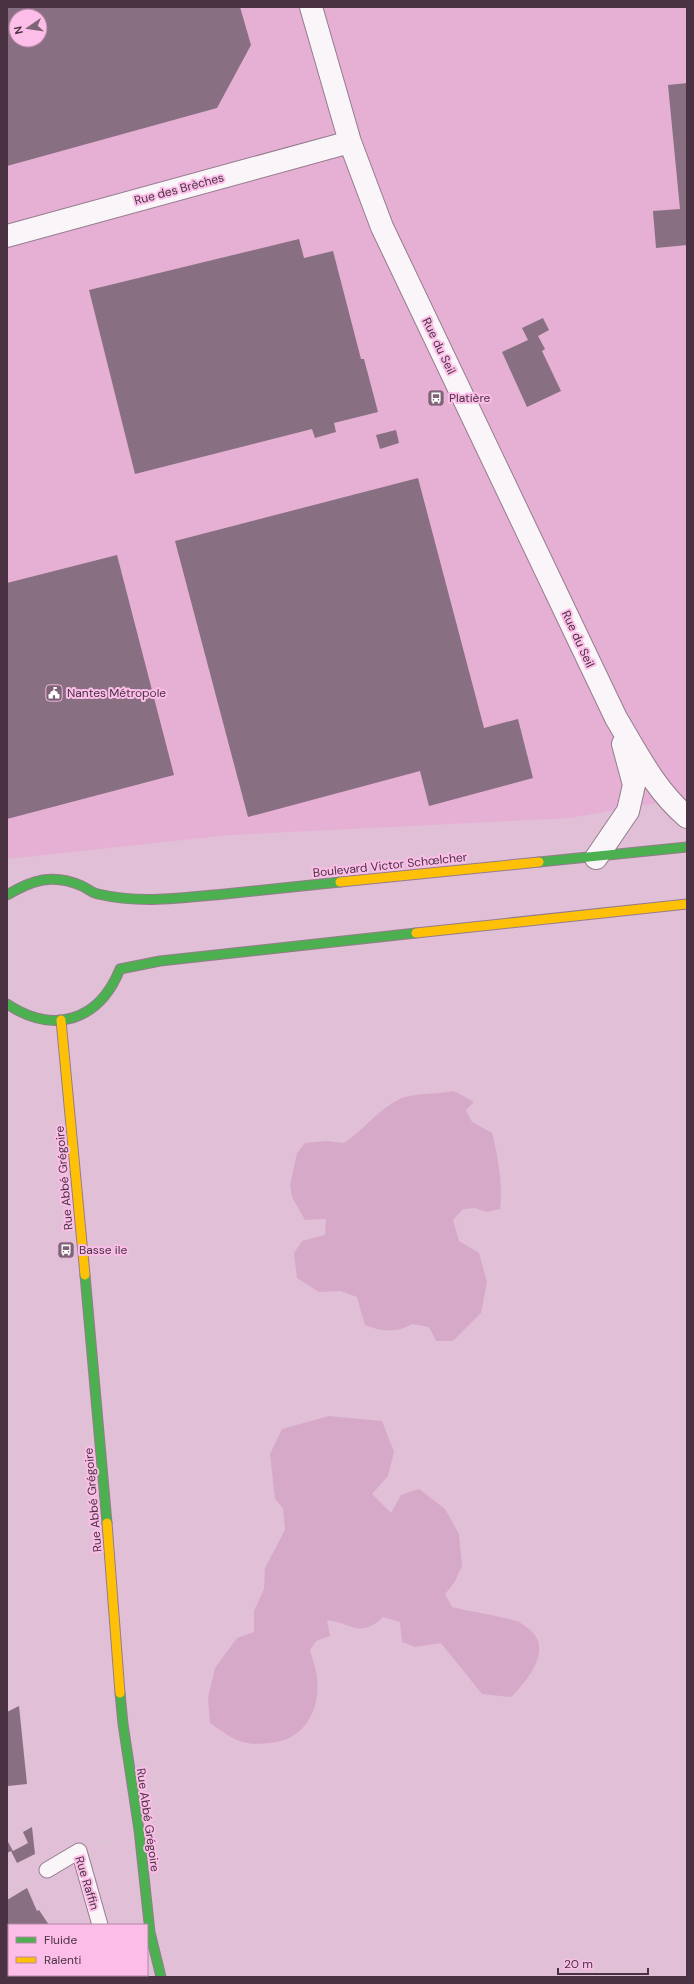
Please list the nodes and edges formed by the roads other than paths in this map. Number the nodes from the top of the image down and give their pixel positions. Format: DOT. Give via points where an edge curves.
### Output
graph roads {
  1 [pos="311,7"];
  2 [pos="350,142"];
  3 [pos="7,236"];
  4 [pos="616,718"];
  5 [pos="687,816"];
  6 [pos="687,847"];
  7 [pos="596,858"];
  8 [pos="7,895"];
  9 [pos="687,904"];
  10 [pos="7,1004"];
  11 [pos="62,1020"];
  12 [pos="47,1870"];
  13 [pos="100,1924"];
  14 [pos="161,1977"];
  1 -- 2 [label="street, Rue du Seil"];
  2 -- 3 [label="street, Rue des Brèches"];
  2 -- 4 [label="street, Rue du Seil" via="382,227"];
  4 -- 5 [label="street, Rue du Seil" via="650,776 671,803"];
  4 -- 7 [label="street, Rue du Seil" via="634,785 628,811"];
  6 -- 7 [label="main road, Boulevard Victor Schœlcher"];
  7 -- 8 [label="main road, Boulevard Victor Schœlcher" via="418,873 154,901 96,894 69,881 53,879 38,880"];
  9 -- 11 [label="main road" via="160,961 120,969 104,998 77,1016"];
  10 -- 11 [label="main road" via="29,1017"];
  11 -- 14 [label="main road, Rue Abbé Grégoire" via="123,1724 139,1830 150,1932"];
  12 -- 13 [label="lane, Rue Raffin" via="79,1851"];
}
